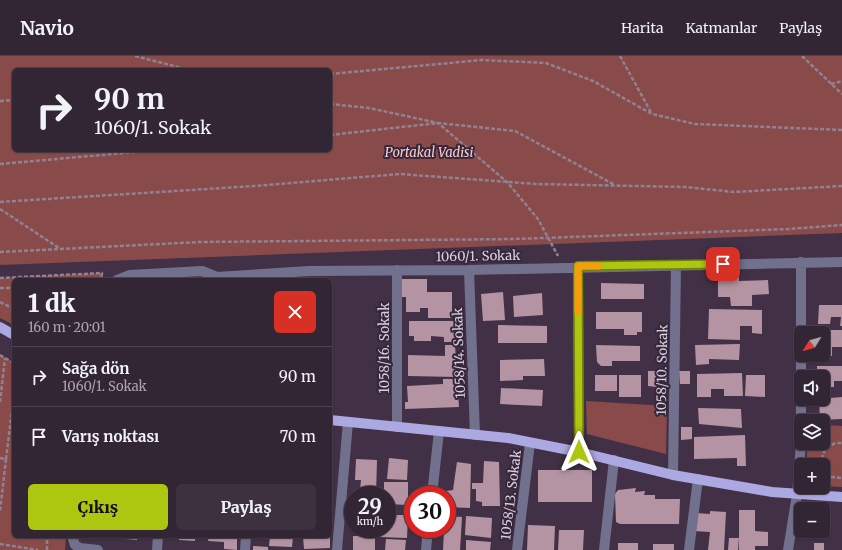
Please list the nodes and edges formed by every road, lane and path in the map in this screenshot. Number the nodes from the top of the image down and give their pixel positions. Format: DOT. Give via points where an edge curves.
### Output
graph roads {
  1 [pos="135,56"];
  2 [pos="620,56"];
  3 [pos="802,56"];
  4 [pos="182,68"];
  5 [pos="332,74"];
  6 [pos="842,81"];
  7 [pos="830,84"];
  8 [pos="842,94"];
  9 [pos="12,100"];
  10 [pos="0,101"];
  11 [pos="332,104"];
  12 [pos="652,114"];
  13 [pos="438,123"];
  14 [pos="842,130"];
  15 [pos="332,135"];
  16 [pos="135,152"];
  17 [pos="0,164"];
  18 [pos="507,182"];
  19 [pos="616,186"];
  20 [pos="842,186"];
  21 [pos="0,202"];
  22 [pos="0,209"];
  23 [pos="842,225"];
  24 [pos="548,237"];
  25 [pos="60,249"];
  26 [pos="0,252"];
  27 [pos="801,262"];
  28 [pos="842,262"];
  29 [pos="676,265"];
  30 [pos="578,266"];
  31 [pos="564,267"];
  32 [pos="397,270"];
  33 [pos="468,270"];
  34 [pos="299,276"];
  35 [pos="0,278"];
  36 [pos="101,278"];
  37 [pos="124,278"];
  38 [pos="214,278"];
  39 [pos="0,288"];
  40 [pos="12,288"];
  41 [pos="0,302"];
  42 [pos="12,307"];
  43 [pos="801,326"];
  44 [pos="0,327"];
  45 [pos="12,334"];
  46 [pos="0,355"];
  47 [pos="5,358"];
  48 [pos="12,362"];
  49 [pos="0,402"];
  50 [pos="12,410"];
  51 [pos="332,420"];
  52 [pos="348,422"];
  53 [pos="397,426"];
  54 [pos="439,431"];
  55 [pos="475,435"];
  56 [pos="530,443"];
  57 [pos="842,444"];
  58 [pos="800,450"];
  59 [pos="579,452"];
  60 [pos="0,458"];
  61 [pos="822,458"];
  62 [pos="6,459"];
  63 [pos="614,460"];
  64 [pos="673,475"];
  65 [pos="830,476"];
  66 [pos="842,478"];
  67 [pos="698,479"];
  68 [pos="433,486"];
  69 [pos="797,495"];
  70 [pos="842,496"];
  71 [pos="0,511"];
  72 [pos="47,538"];
  73 [pos="158,538"];
  74 [pos="246,538"];
  75 [pos="427,538"];
  76 [pos="73,541"];
  77 [pos="0,544"];
  78 [pos="38,550"];
  79 [pos="47,550"];
  80 [pos="98,550"];
  81 [pos="157,550"];
  82 [pos="246,550"];
  83 [pos="337,550"];
  84 [pos="426,550"];
  85 [pos="517,550"];
  86 [pos="604,550"];
  87 [pos="689,550"];
  88 [pos="788,550"];
  1 -- 4 [label="path"];
  2 -- 12 [label="path"];
  3 -- 7 [label="path"];
  5 -- 12 [label="path" via="482,60 546,63 593,81"];
  6 -- 7 [label="path"];
  7 -- 8 [label="path"];
  9 -- 10 [label="path"];
  11 -- 13 [label="path" via="369,108"];
  12 -- 14 [label="path" via="695,124"];
  13 -- 15 [label="path"];
  13 -- 18 [label="path"];
  13 -- 19 [label="path" via="515,131"];
  16 -- 17 [label="path"];
  18 -- 19 [label="path"];
  18 -- 21 [label="path" via="400,174"];
  18 -- 24 [label="path" via="538,218"];
  19 -- 20 [label="path" via="686,187 734,192"];
  22 -- 25 [label="path"];
  23 -- 24 [label="path"];
  24 -- 25 [label="path" via="200,242"];
  24 -- 31 [label="path"];
  25 -- 26 [label="path"];
  27 -- 28 [label="street, 1060/1. Sokak"];
  27 -- 29 [label="street, 1060/1. Sokak"];
  27 -- 43 [label="street"];
  29 -- 30 [label="street, 1060/1. Sokak"];
  29 -- 64 [label="street, 1058/10. Sokak"];
  30 -- 31 [label="street, 1060/1. Sokak"];
  30 -- 59 [label="street"];
  31 -- 33 [label="street, 1060/1. Sokak"];
  32 -- 33 [label="street, 1060/1. Sokak"];
  32 -- 34 [label="street, 1060/1. Sokak"];
  32 -- 53 [label="street, 1058/16. Sokak"];
  33 -- 55 [label="street, 1058/14. Sokak"];
  34 -- 38 [label="street, 1060/1. Sokak"];
  35 -- 36 [label="path" via="102,273"];
  37 -- 38 [label="street, 1060/1. Sokak" via="202,271"];
  39 -- 40 [label="path"];
  41 -- 42 [label="path"];
  44 -- 45 [label="main road"];
  46 -- 47 [label="path"];
  47 -- 48 [label="path"];
  47 -- 49 [label="path"];
  50 -- 62 [label="path"];
  51 -- 52 [label="main road"];
  52 -- 53 [label="main road"];
  52 -- 83 [label="street"];
  53 -- 54 [label="main road"];
  54 -- 55 [label="main road"];
  54 -- 68 [label="street"];
  55 -- 56 [label="main road"];
  56 -- 59 [label="main road"];
  56 -- 85 [label="street, 1058/13. Sokak"];
  57 -- 61 [label="path" via="828,446"];
  58 -- 69 [label="street"];
  59 -- 63 [label="main road"];
  60 -- 62 [label="path"];
  62 -- 71 [label="path"];
  63 -- 64 [label="main road"];
  63 -- 86 [label="street"];
  64 -- 67 [label="main road"];
  65 -- 66 [label="path"];
  67 -- 69 [label="main road"];
  67 -- 87 [label="street"];
  69 -- 70 [label="main road"];
  69 -- 88 [label="street"];
  72 -- 79 [label="path"];
  73 -- 81 [label="street"];
  74 -- 82 [label="street"];
  75 -- 84 [label="street"];
  76 -- 80 [label="street" via="80,548"];
  77 -- 78 [label="path"];
}
